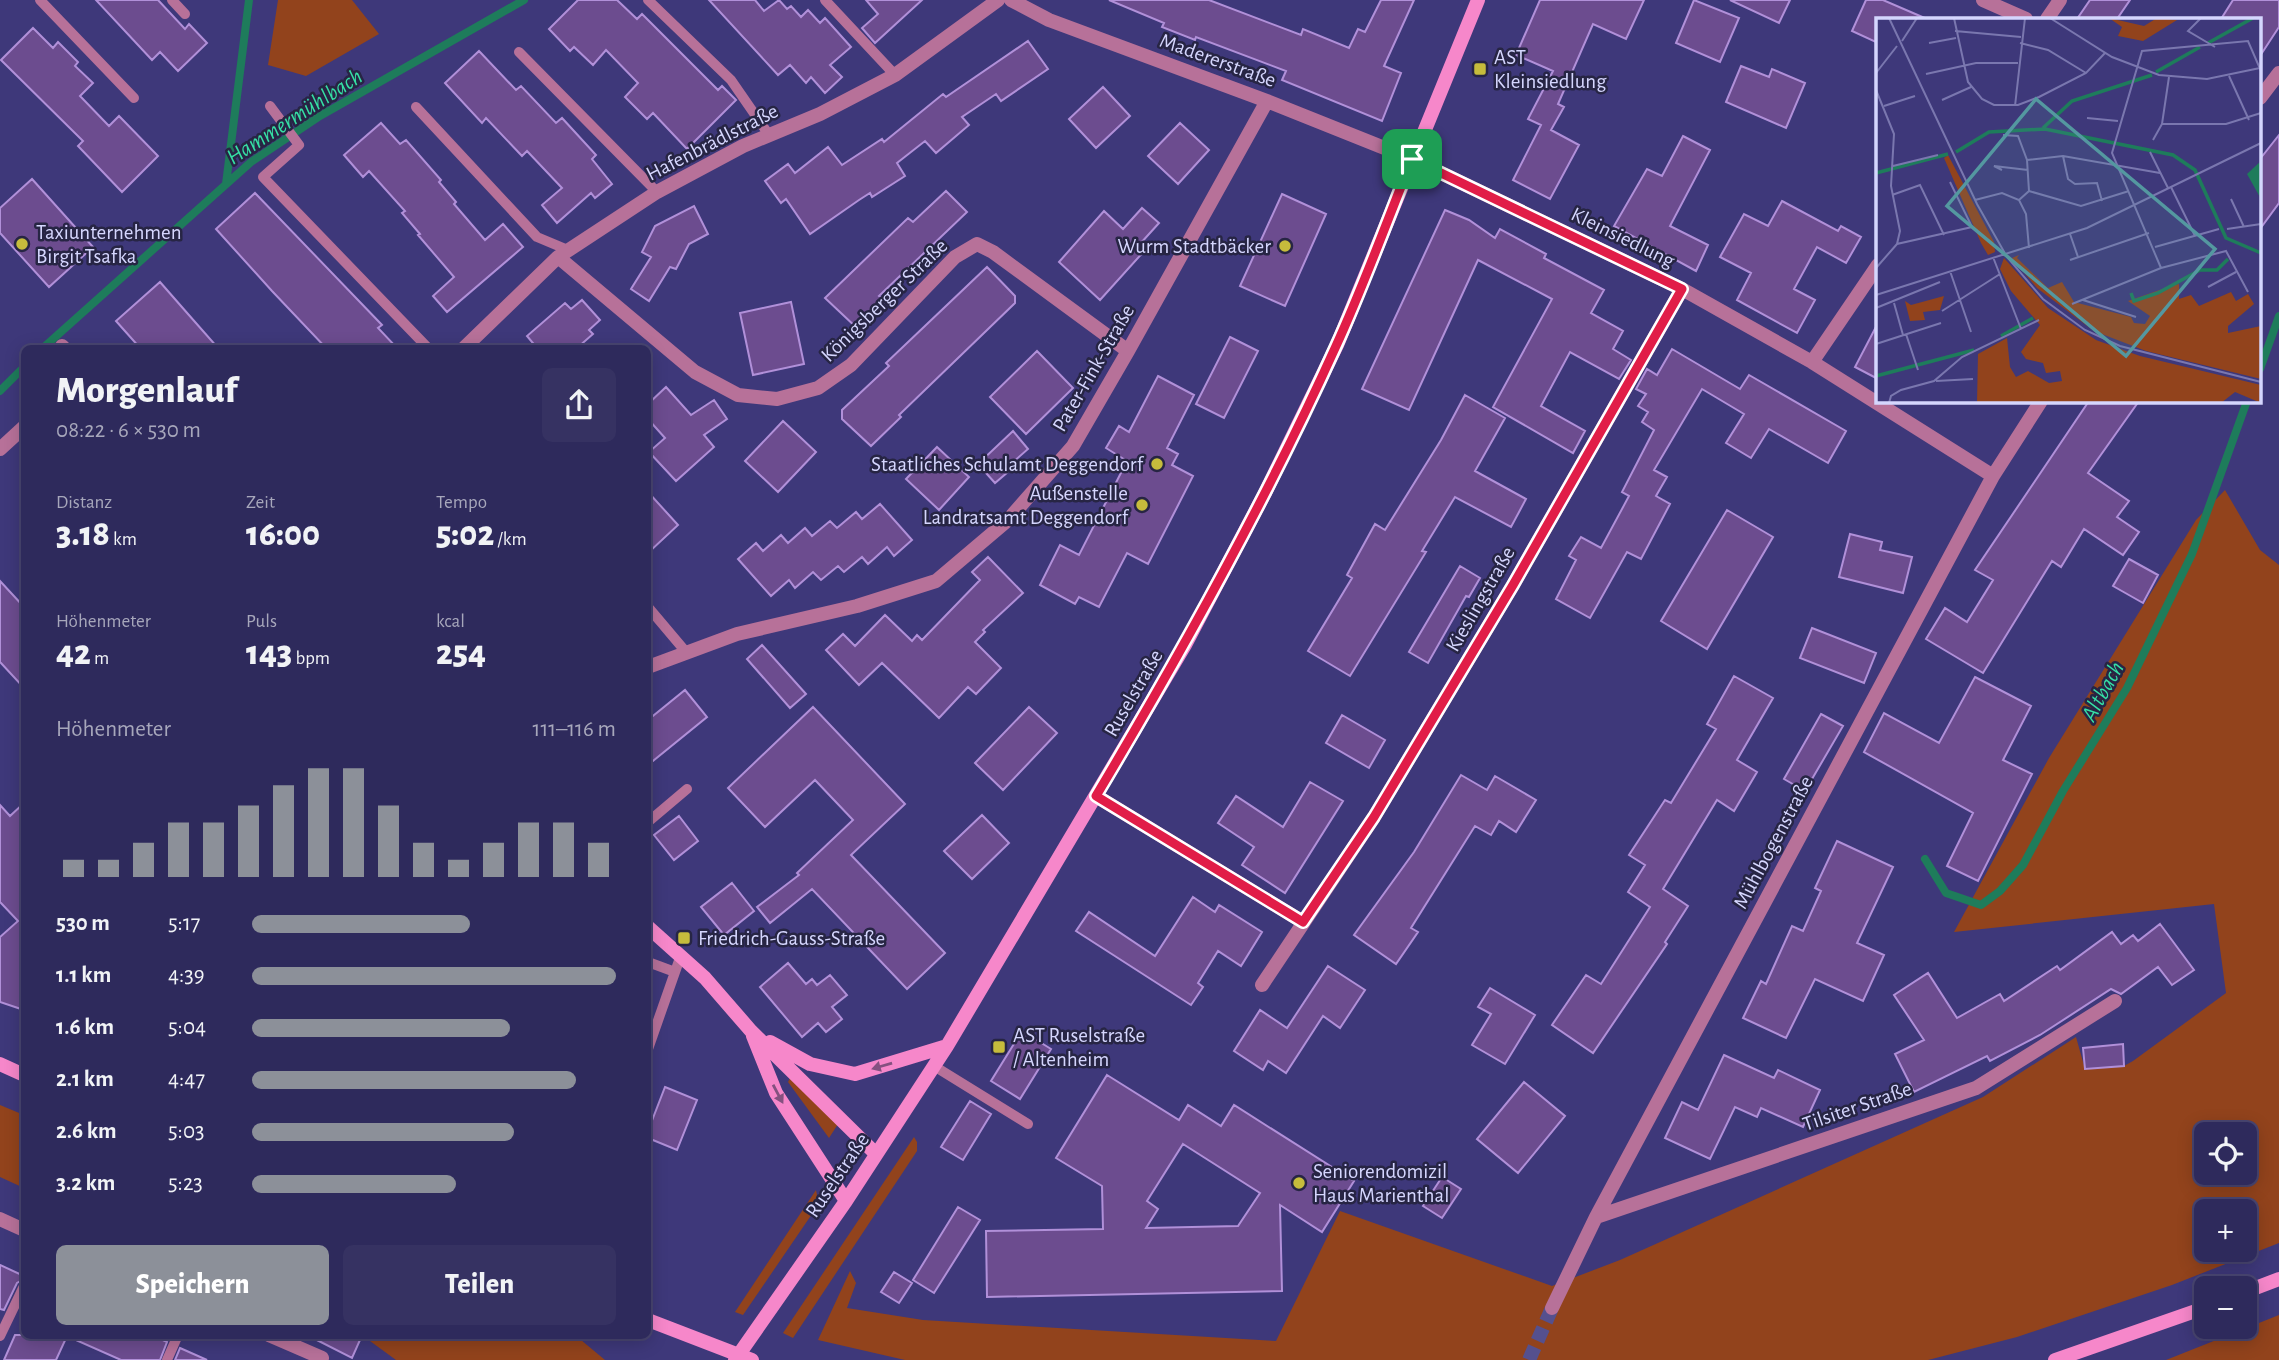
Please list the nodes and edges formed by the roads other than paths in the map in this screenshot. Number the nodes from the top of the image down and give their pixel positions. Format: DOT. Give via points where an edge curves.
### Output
graph roads {
  1 [pos="40,0"];
  2 [pos="172,0"];
  3 [pos="648,0"];
  4 [pos="825,0"];
  5 [pos="998,0"];
  6 [pos="1011,0"];
  7 [pos="1478,0"];
  8 [pos="1983,0"];
  9 [pos="2060,0"];
  10 [pos="185,14"];
  11 [pos="2024,18"];
  12 [pos="2048,18"];
  13 [pos="519,52"];
  14 [pos="2279,73"];
  15 [pos="895,75"];
  16 [pos="2262,95"];
  17 [pos="134,98"];
  18 [pos="1266,101"];
  19 [pos="270,106"];
  20 [pos="416,107"];
  21 [pos="769,135"];
  22 [pos="1412,159"];
  23 [pos="657,192"];
  24 [pos="563,253"];
  25 [pos="1876,268"];
  26 [pos="1682,289"];
  27 [pos="425,345"];
  28 [pos="467,345"];
  29 [pos="1128,351"];
  30 [pos="1812,362"];
  31 [pos="2040,402"];
  32 [pos="21,430"];
  33 [pos="0,449"];
  34 [pos="1993,476"];
  35 [pos="651,611"];
  36 [pos="686,652"];
  37 [pos="651,666"];
  38 [pos="687,789"];
  39 [pos="1096,796"];
  40 [pos="651,819"];
  41 [pos="1303,922"];
  42 [pos="651,930"];
  43 [pos="681,955"];
  44 [pos="651,963"];
  45 [pos="675,972"];
  46 [pos="1262,985"];
  47 [pos="2115,1000"];
  48 [pos="651,1027"];
  49 [pos="751,1031"];
  50 [pos="947,1046"];
  51 [pos="0,1064"];
  52 [pos="934,1066"];
  53 [pos="21,1074"];
  54 [pos="1028,1124"];
  55 [pos="876,1154"];
  56 [pos="846,1201"];
  57 [pos="1596,1217"];
  58 [pos="0,1219"];
  59 [pos="21,1229"];
  60 [pos="2279,1279"];
  61 [pos="2257,1287"];
  62 [pos="21,1292"];
  63 [pos="1552,1308"];
  64 [pos="2194,1312"];
  65 [pos="651,1321"];
  66 [pos="0,1336"];
  67 [pos="176,1339"];
  68 [pos="278,1339"];
  69 [pos="321,1359"];
  70 [pos="167,1360"];
  71 [pos="735,1360"];
  72 [pos="752,1360"];
  73 [pos="2054,1360"];
  1 -- 17 [label="lane"];
  2 -- 10 [label="lane"];
  3 -- 21 [label="lane" via="731,80"];
  4 -- 15 [label="lane"];
  5 -- 15 [label="street, Hafenbrädlstraße"];
  6 -- 18 [label="street, Madererstraße" via="1049,20"];
  7 -- 22 [label="main road, Ruselstraße"];
  8 -- 11 [label="street"];
  9 -- 12 [label="street"];
  13 -- 23 [label="lane"];
  14 -- 16 [label="street"];
  15 -- 21 [label="street, Hafenbrädlstraße"];
  18 -- 22 [label="street, Madererstraße"];
  18 -- 29 [label="street, Pater-Fink-Straße"];
  19 -- 27 [label="lane" via="299,145 263,177"];
  20 -- 24 [label="lane" via="537,237"];
  21 -- 23 [label="street, Hafenbrädlstraße"];
  22 -- 26 [label="street, Kleinsiedlung"];
  22 -- 39 [label="main road, Ruselstraße" via="1337,345 1265,493 1185,645"];
  23 -- 24 [label="street, Hafenbrädlstraße"];
  24 -- 28 [label="street, Hafenbrädlstraße"];
  24 -- 29 [label="street, Königsberger Straße" via="695,372 738,395 776,399 818,388 851,365 955,257 977,244"];
  25 -- 30 [label="street"];
  26 -- 30 [label="street, Kleinsiedlung"];
  26 -- 41 [label="street, Kieslingstraße" via="1520,574 1374,817"];
  29 -- 36 [label="street, Pater-Fink-Straße" via="1073,446 1008,520 936,581"];
  30 -- 34 [label="street, Kleinsiedlung"];
  31 -- 34 [label="street, Mühlbogenstraße"];
  32 -- 33 [label="street"];
  34 -- 57 [label="street, Mühlbogenstraße"];
  35 -- 36 [label="lane"];
  36 -- 37 [label="street, Pater-Fink-Straße"];
  38 -- 40 [label="lane"];
  39 -- 41 [label="street"];
  39 -- 50 [label="main road, Ruselstraße"];
  41 -- 46 [label="street, Kieslingstraße"];
  42 -- 43 [label="main road"];
  43 -- 45 [label="lane"];
  43 -- 49 [label="main road"];
  44 -- 45 [label="lane"];
  45 -- 48 [label="lane"];
  47 -- 57 [label="street, Tilsiter Straße" via="1976,1088"];
  50 -- 49 [label="main road, one-way" via="855,1074 810,1064"];
  49 -- 55 [label="main road"];
  49 -- 56 [label="main road, one-way" via="776,1093"];
  50 -- 52 [label="main road, Ruselstraße"];
  51 -- 53 [label="main road"];
  52 -- 54 [label="lane"];
  52 -- 55 [label="main road, Ruselstraße"];
  55 -- 56 [label="main road, Ruselstraße"];
  56 -- 71 [label="main road, Ruselstraße"];
  57 -- 63 [label="street, Mühlbogenstraße"];
  58 -- 59 [label="street"];
  60 -- 61 [label="main road"];
  62 -- 66 [label="lane"];
  64 -- 73 [label="main road"];
  65 -- 72 [label="main road, bridge"];
  67 -- 70 [label="lane"];
  68 -- 69 [label="street"];
}
